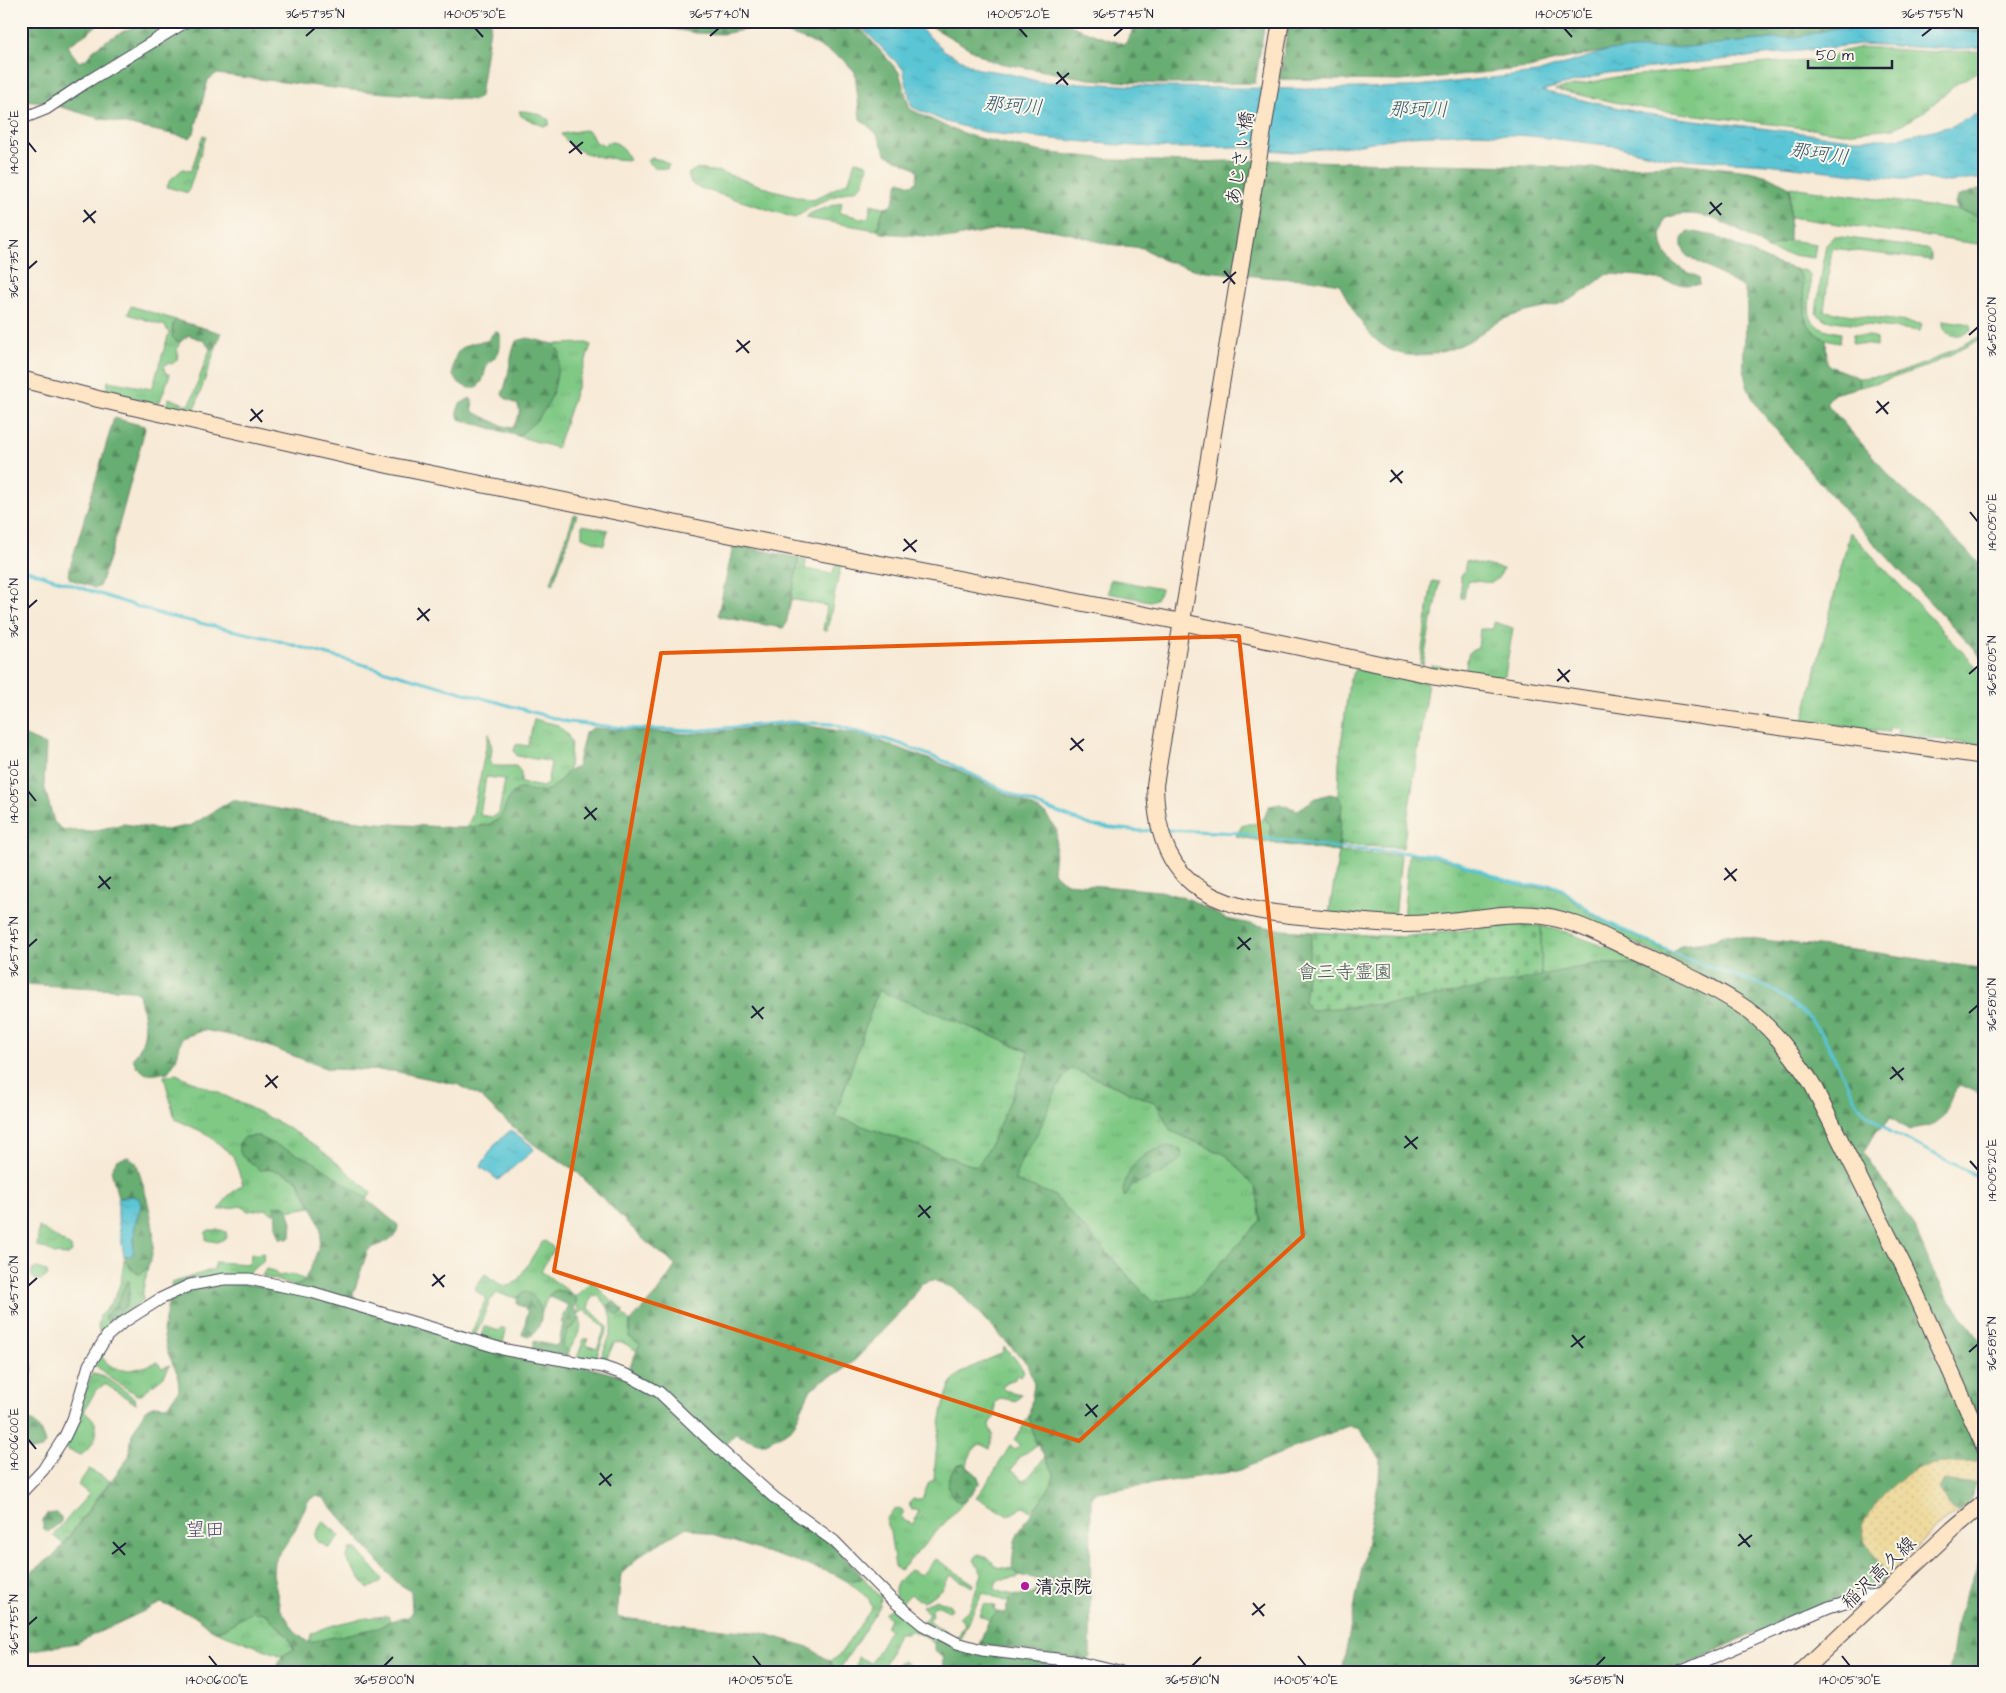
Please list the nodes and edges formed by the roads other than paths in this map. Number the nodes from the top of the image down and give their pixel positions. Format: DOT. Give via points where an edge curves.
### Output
graph roads {
  1 [pos="187,21"];
  2 [pos="1281,21"];
  3 [pos="21,119"];
  4 [pos="21,379"];
  5 [pos="1182,622"];
  6 [pos="1985,756"];
  7 [pos="1985,1448"];
  8 [pos="21,1492"];
  9 [pos="1985,1502"];
  10 [pos="1884,1594"];
  11 [pos="1118,1672"];
  12 [pos="1680,1672"];
  13 [pos="1801,1672"];
  1 -- 3 [label="street" via="46,109"];
  2 -- 5 [label="street, あじさい橋"];
  4 -- 5 [label="street" via="406,468"];
  5 -- 6 [label="street" via="1433,675"];
  5 -- 7 [label="street, あじさい橋" via="1155,785 1159,828 1166,850 1191,882 1204,892 1240,908 1278,914 1401,924 1521,914 1557,919 1587,929 1740,1004 1792,1054 1811,1082 1904,1267"];
  8 -- 11 [label="street" via="43,1470 65,1436 89,1365 107,1336 160,1299 190,1285 224,1278 249,1279 311,1292 506,1350 603,1367 629,1376 659,1392 776,1499 834,1541 890,1598 923,1625 957,1643 982,1650 1072,1661"];
  9 -- 10 [label="street, 稲沢高久線"];
  10 -- 12 [label="street" via="1829,1607"];
  10 -- 13 [label="street, 稲沢高久線"];
}
